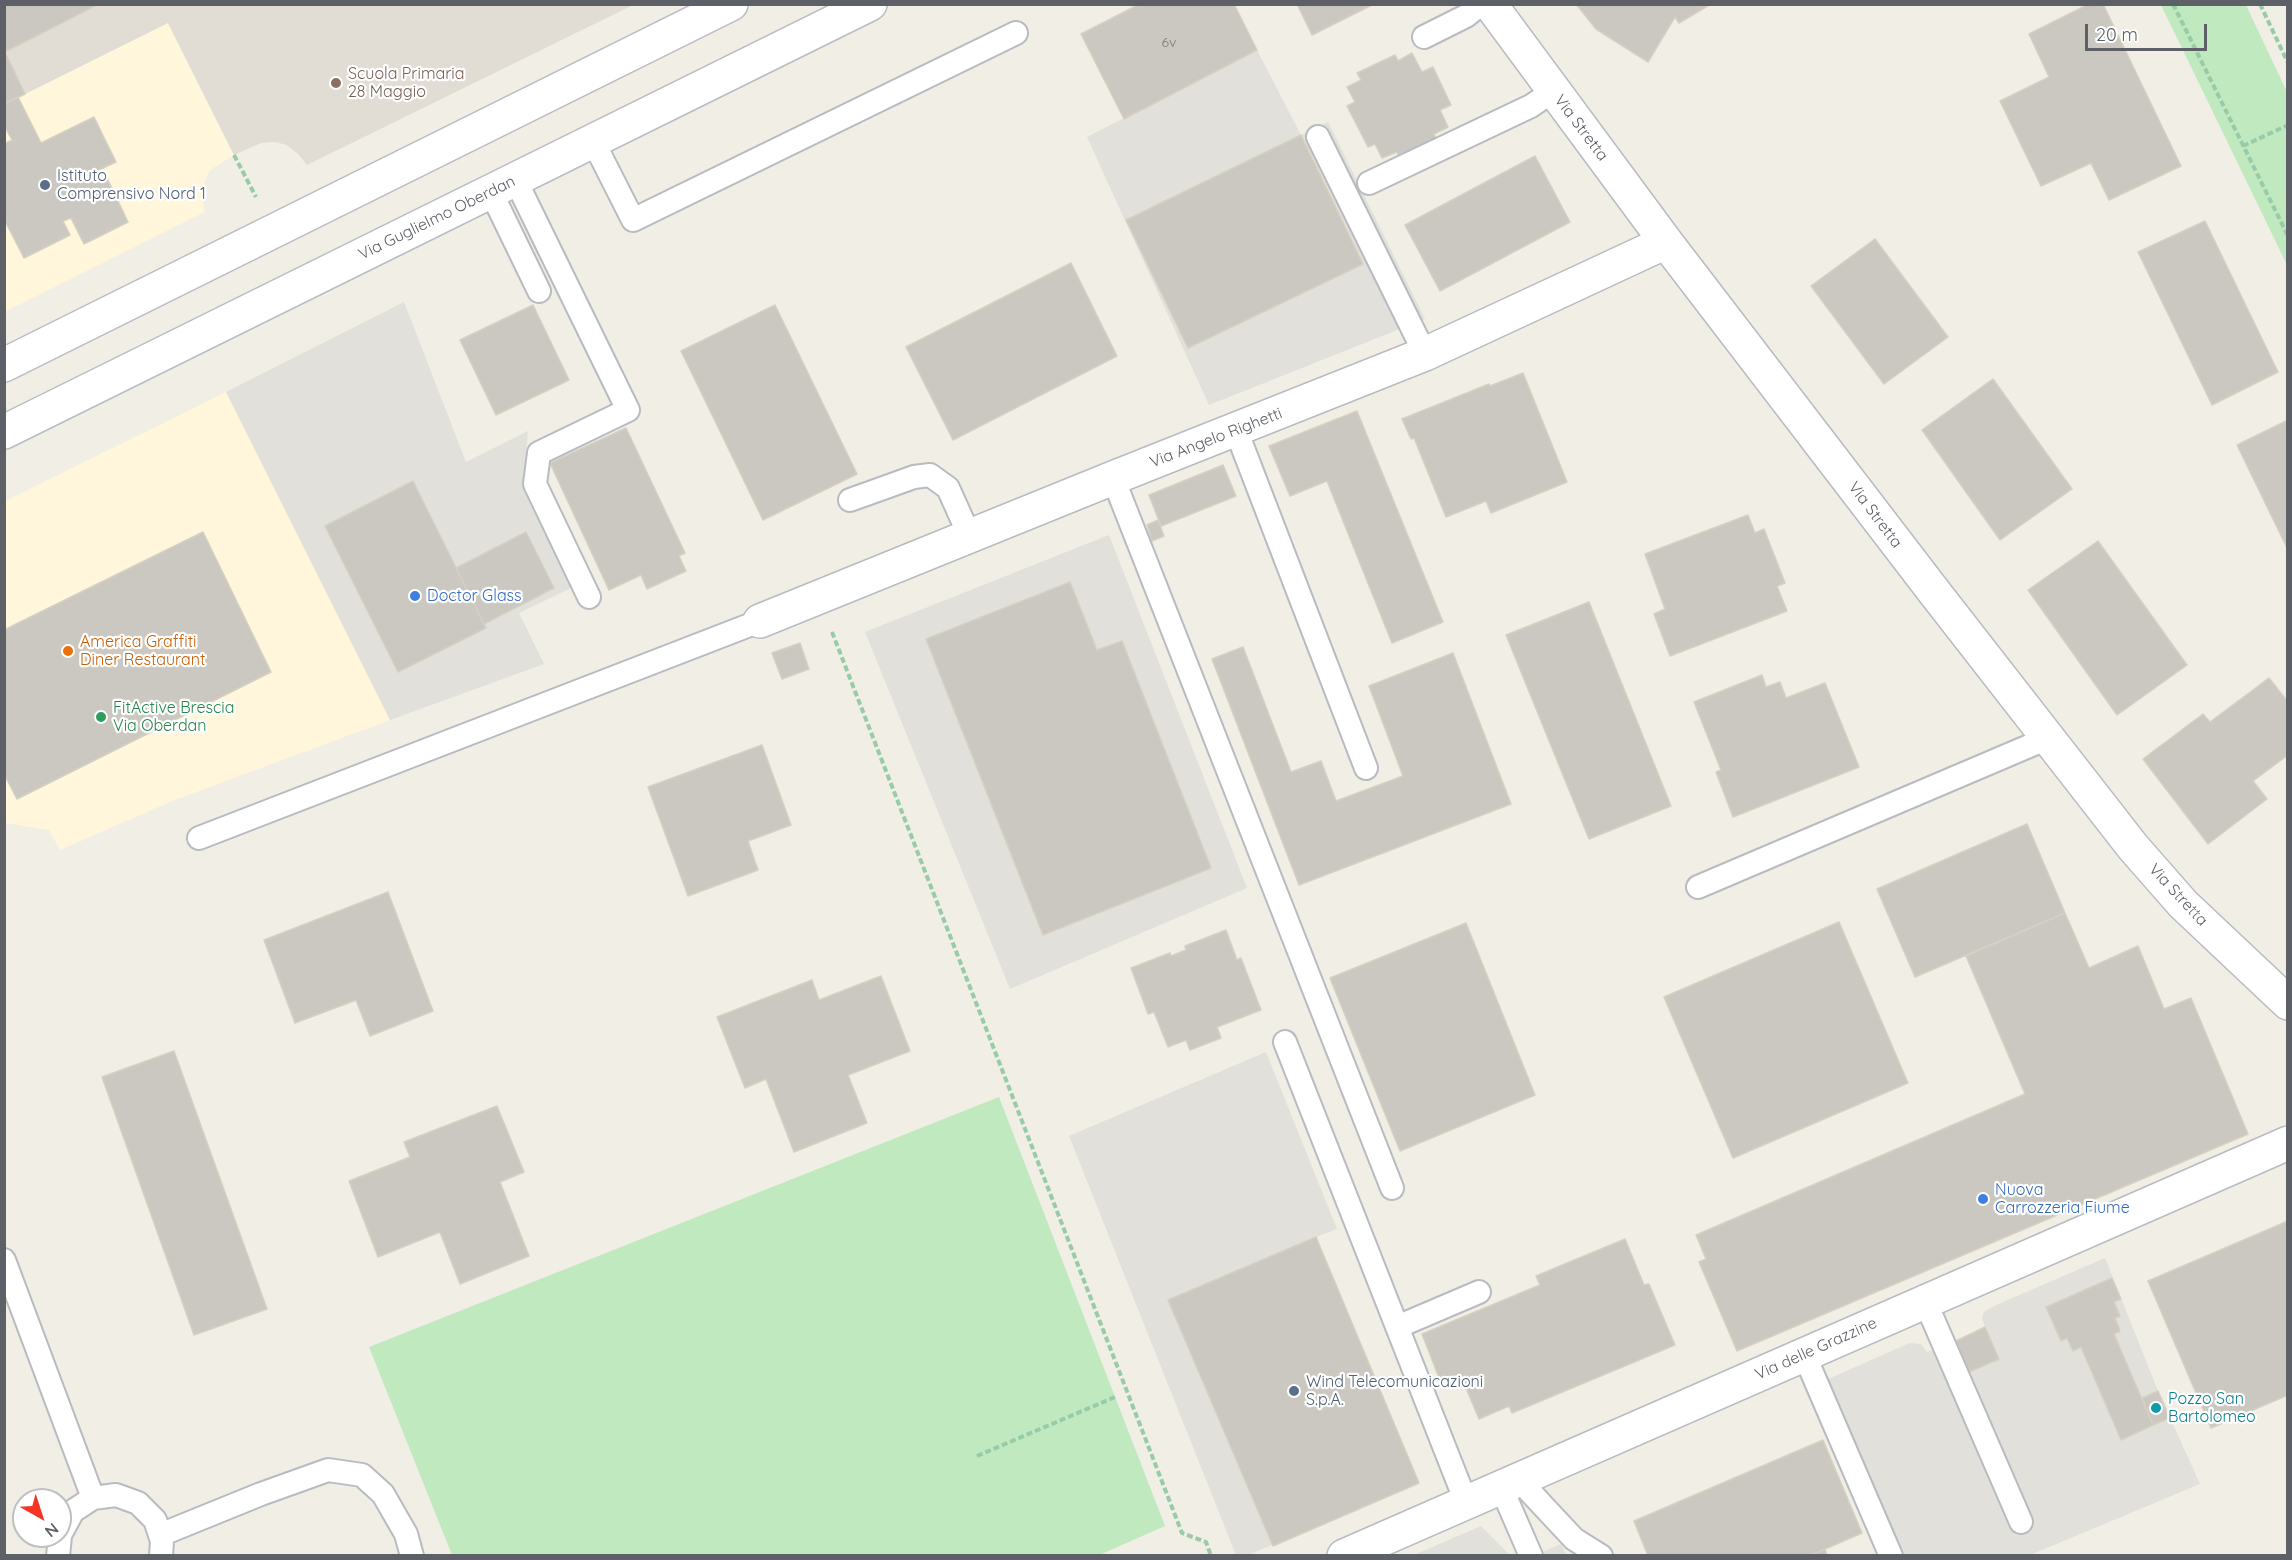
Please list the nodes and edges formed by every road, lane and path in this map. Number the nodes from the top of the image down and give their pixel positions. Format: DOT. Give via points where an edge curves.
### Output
graph roads {
  1 [pos="731,4"];
  2 [pos="870,4"];
  3 [pos="1481,4"];
  4 [pos="1490,4"];
  5 [pos="2173,4"];
  6 [pos="2260,4"];
  7 [pos="1017,33"];
  8 [pos="1424,37"];
  9 [pos="2288,63"];
  10 [pos="1553,91"];
  11 [pos="2288,125"];
  12 [pos="1318,137"];
  13 [pos="593,141"];
  14 [pos="2243,146"];
  15 [pos="234,155"];
  16 [pos="1369,183"];
  17 [pos="503,185"];
  18 [pos="257,198"];
  19 [pos="2288,236"];
  20 [pos="1666,242"];
  21 [pos="539,291"];
  22 [pos="1425,354"];
  23 [pos="4,365"];
  24 [pos="1236,430"];
  25 [pos="4,432"];
  26 [pos="1113,478"];
  27 [pos="850,500"];
  28 [pos="970,537"];
  29 [pos="589,597"];
  30 [pos="819,599"];
  31 [pos="760,621"];
  32 [pos="2048,738"];
  33 [pos="1366,768"];
  34 [pos="199,838"];
  35 [pos="1698,887"];
  36 [pos="2288,1003"];
  37 [pos="1285,1042"];
  38 [pos="2288,1143"];
  39 [pos="1392,1188"];
  40 [pos="4,1260"];
  41 [pos="1479,1293"];
  42 [pos="1925,1301"];
  43 [pos="1397,1327"];
  44 [pos="1804,1354"];
  45 [pos="1114,1397"];
  46 [pos="977,1456"];
  47 [pos="1510,1483"];
  48 [pos="93,1498"];
  49 [pos="1466,1502"];
  50 [pos="72,1513"];
  51 [pos="2021,1522"];
  52 [pos="160,1545"];
  53 [pos="1364,1552"];
  54 [pos="412,1556"];
  55 [pos="1211,1556"];
  56 [pos="1532,1556"];
  57 [pos="1601,1556"];
  58 [pos="1891,1556"];
  1 -- 23 [label="street"];
  2 -- 13 [label="street, Via Guglielmo Oberdan"];
  3 -- 8 [label="lane"];
  4 -- 10 [label="street, Via Stretta"];
  5 -- 14 [label="path"];
  6 -- 9 [label="path"];
  7 -- 13 [label="lane" via="633,220"];
  10 -- 16 [label="lane" via="1531,106"];
  10 -- 20 [label="street, Via Stretta"];
  11 -- 14 [label="path"];
  12 -- 22 [label="lane"];
  13 -- 17 [label="street, Via Guglielmo Oberdan"];
  14 -- 19 [label="path"];
  15 -- 18 [label="path"];
  17 -- 21 [label="lane"];
  17 -- 25 [label="street, Via Guglielmo Oberdan"];
  17 -- 29 [label="lane" via="628,410 539,453 535,484"];
  20 -- 22 [label="street, Via Angelo Righetti"];
  20 -- 32 [label="street, Via Stretta"];
  22 -- 24 [label="street, Via Angelo Righetti"];
  24 -- 26 [label="street, Via Angelo Righetti"];
  24 -- 33 [label="lane"];
  26 -- 28 [label="street, Via Angelo Righetti"];
  26 -- 39 [label="lane"];
  27 -- 28 [label="lane" via="930,475 948,488"];
  28 -- 30 [label="street, Via Angelo Righetti"];
  30 -- 31 [label="street, Via Angelo Righetti"];
  30 -- 55 [label="path" via="1182,1533 1206,1542"];
  31 -- 34 [label="lane"];
  32 -- 35 [label="lane"];
  32 -- 36 [label="street, Via Stretta" via="2183,904"];
  37 -- 43 [label="lane"];
  38 -- 42 [label="street, Via delle Grazzine"];
  40 -- 48 [label="lane"];
  41 -- 43 [label="lane"];
  42 -- 44 [label="street, Via delle Grazzine"];
  42 -- 51 [label="lane"];
  43 -- 49 [label="lane"];
  44 -- 47 [label="street, Via delle Grazzine"];
  44 -- 58 [label="lane"];
  45 -- 46 [label="path"];
  47 -- 49 [label="street, Via delle Grazzine"];
  47 -- 56 [label="lane"];
  47 -- 57 [label="lane" via="1574,1539"];
  48 -- 50 [label="lane"];
  48 -- 52 [label="lane" via="116,1495 138,1503 155,1520"];
  49 -- 53 [label="street, Via delle Grazzine"];
  52 -- 54 [label="lane" via="261,1494 328,1470 362,1475 383,1494 406,1534"];
}
